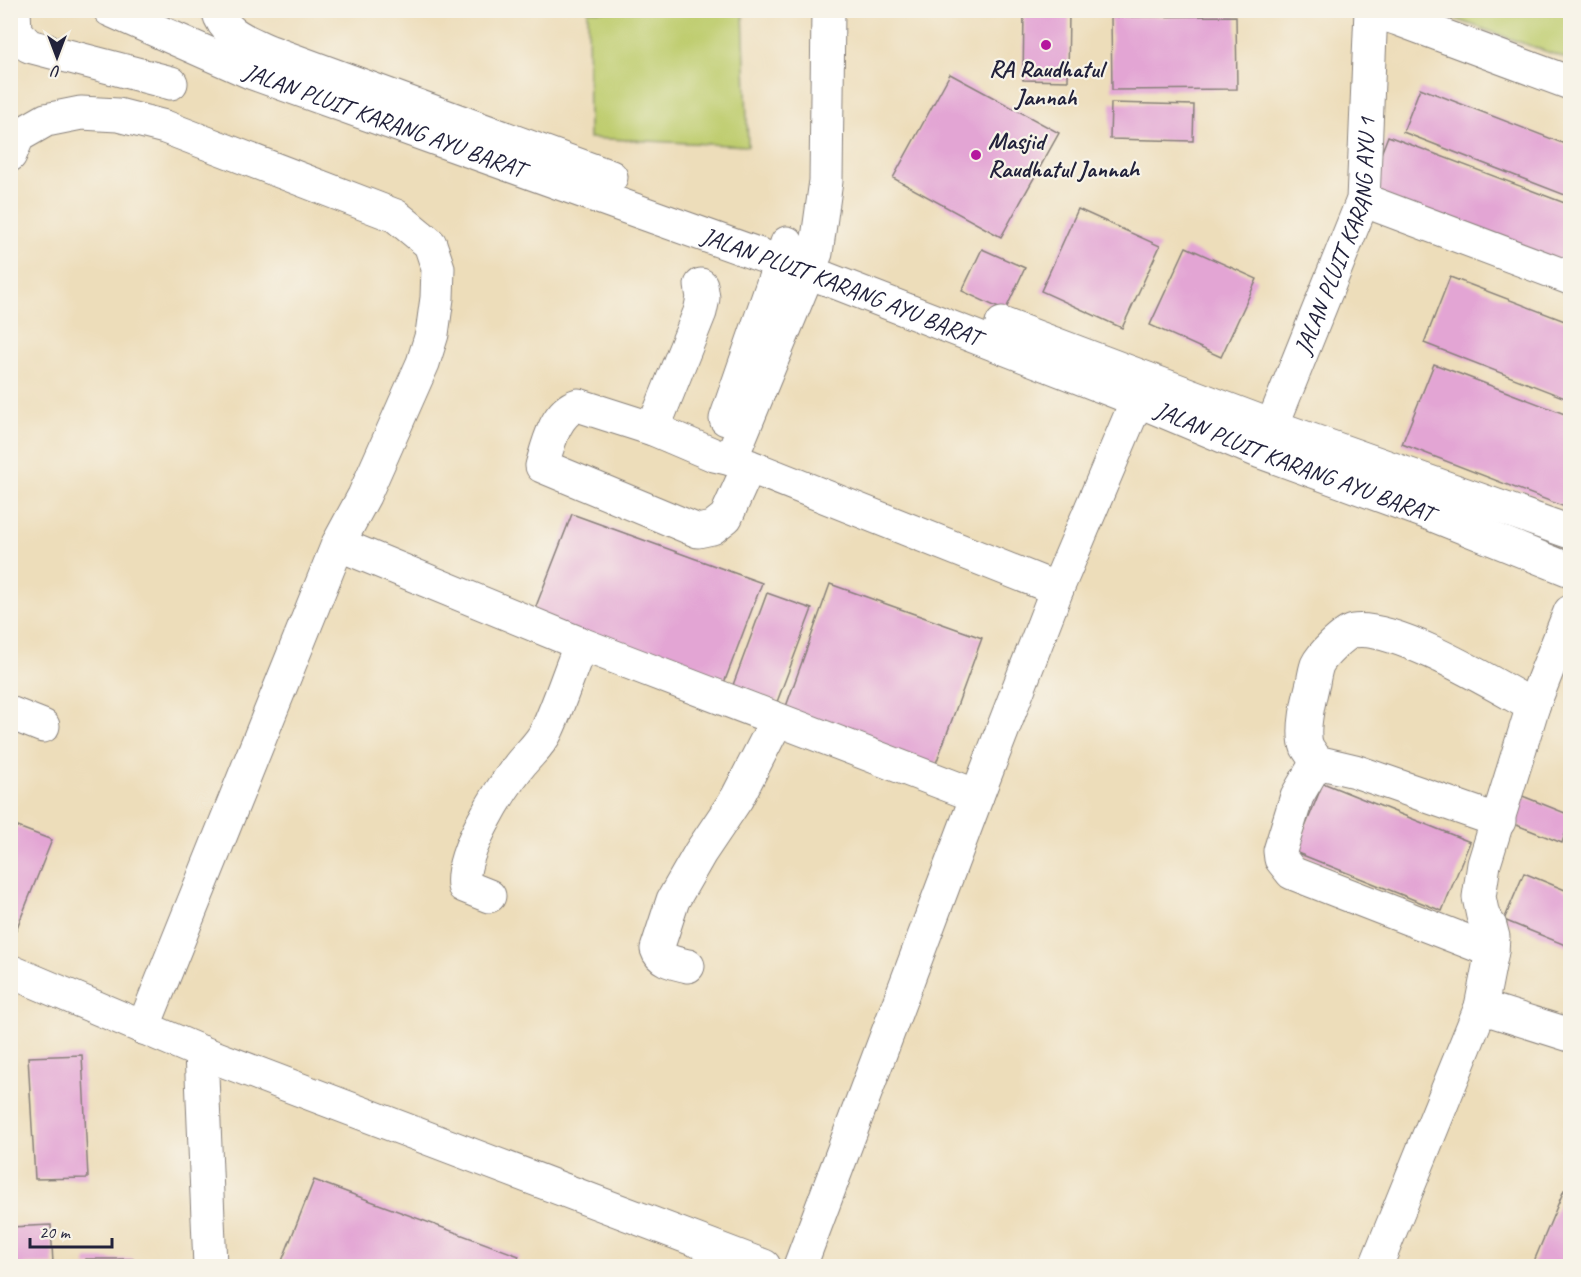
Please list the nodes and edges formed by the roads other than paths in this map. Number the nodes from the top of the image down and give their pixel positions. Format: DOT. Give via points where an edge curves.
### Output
graph roads {
  1 [pos="14,10"];
  2 [pos="110,10"];
  3 [pos="218,10"];
  4 [pos="828,10"];
  5 [pos="1371,10"];
  6 [pos="171,83"];
  7 [pos="1570,83"];
  8 [pos="10,155"];
  9 [pos="1363,200"];
  10 [pos="798,258"];
  11 [pos="1570,278"];
  12 [pos="701,285"];
  13 [pos="1142,389"];
  14 [pos="653,429"];
  15 [pos="1266,439"];
  16 [pos="731,460"];
  17 [pos="1570,532"];
  18 [pos="338,544"];
  19 [pos="1570,570"];
  20 [pos="1057,589"];
  21 [pos="1570,612"];
  22 [pos="581,644"];
  23 [pos="1533,706"];
  24 [pos="10,713"];
  25 [pos="777,720"];
  26 [pos="44,726"];
  27 [pos="1317,762"];
  28 [pos="977,796"];
  29 [pos="1499,821"];
  30 [pos="489,896"];
  31 [pos="1492,951"];
  32 [pos="688,966"];
  33 [pos="10,971"];
  34 [pos="1481,1007"];
  35 [pos="143,1028"];
  36 [pos="1570,1035"];
  37 [pos="201,1052"];
  38 [pos="210,1266"];
  39 [pos="764,1266"];
  40 [pos="800,1266"];
  41 [pos="1376,1266"];
  1 -- 6 [label="street" via="15,32 29,46"];
  2 -- 10 [label="street, JALAN PLUIT KARANG AYU BARAT" via="250,72"];
  3 -- 10 [label="street, JALAN PLUIT KARANG AYU BARAT" via="228,30 268,51"];
  4 -- 10 [label="street" via="826,181"];
  5 -- 7 [label="street"];
  5 -- 9 [label="street, JALAN PLUIT KARANG AYU 1"];
  8 -- 18 [label="street" via="18,136 46,120 81,113 118,115 165,128 396,216 430,244 438,268 432,334 364,496"];
  9 -- 11 [label="street"];
  9 -- 15 [label="street, JALAN PLUIT KARANG AYU 1"];
  10 -- 13 [label="street, JALAN PLUIT KARANG AYU BARAT"];
  10 -- 16 [label="street"];
  12 -- 14 [label="street" via="700,312"];
  13 -- 15 [label="street, JALAN PLUIT KARANG AYU BARAT"];
  13 -- 20 [label="street"];
  14 -- 16 [label="street"];
  14 -- 16 [label="street" via="578,405 566,412 553,433 542,466 698,531 712,528 726,517"];
  15 -- 17 [label="street, JALAN PLUIT KARANG AYU BARAT"];
  15 -- 19 [label="street, JALAN PLUIT KARANG AYU BARAT" via="1423,511"];
  16 -- 20 [label="street"];
  18 -- 22 [label="street"];
  18 -- 35 [label="street"];
  20 -- 28 [label="street"];
  21 -- 23 [label="street"];
  22 -- 25 [label="street"];
  22 -- 30 [label="street" via="547,730 494,801 472,849 464,886"];
  23 -- 27 [label="street" via="1420,647 1373,630 1350,632 1317,664 1309,700 1306,745"];
  23 -- 29 [label="street"];
  24 -- 26 [label="street"];
  25 -- 28 [label="street"];
  25 -- 32 [label="street" via="737,798 678,892 665,922 658,954"];
  27 -- 29 [label="street" via="1355,771"];
  27 -- 31 [label="street" via="1291,811 1280,851 1283,864 1292,873"];
  28 -- 40 [label="street"];
  29 -- 31 [label="street" via="1484,864 1479,897 1493,938"];
  31 -- 34 [label="street"];
  33 -- 35 [label="street"];
  34 -- 36 [label="street"];
  34 -- 41 [label="street"];
  35 -- 37 [label="street"];
  37 -- 38 [label="street"];
  37 -- 39 [label="street"];
}
